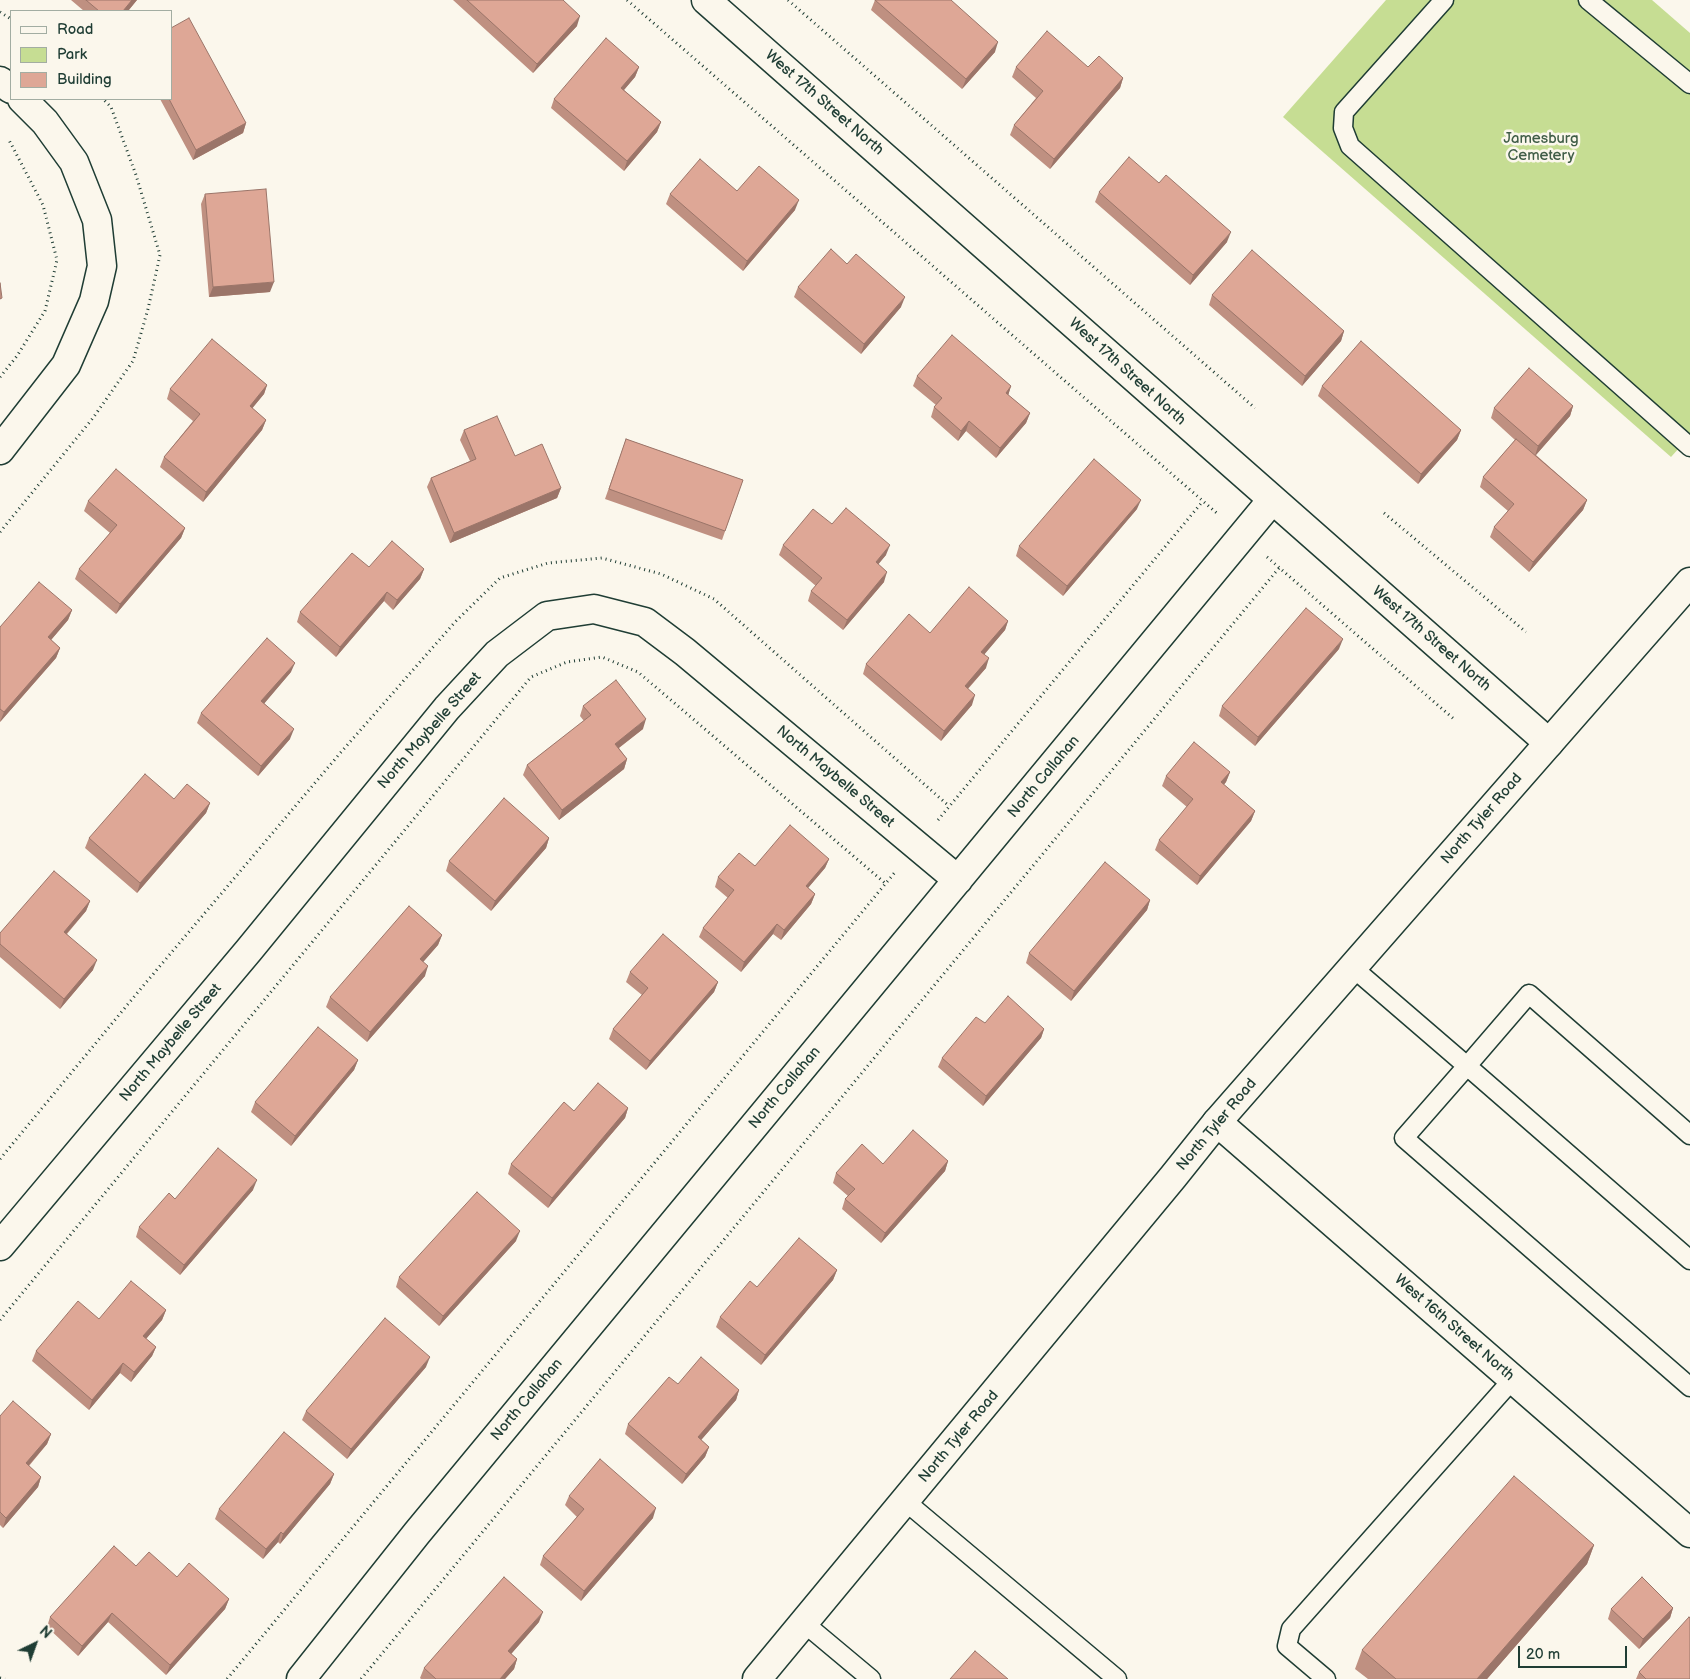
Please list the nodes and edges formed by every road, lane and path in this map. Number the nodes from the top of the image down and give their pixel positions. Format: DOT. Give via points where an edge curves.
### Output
graph roads {
  1 [pos="628,0"];
  2 [pos="706,0"];
  3 [pos="788,0"];
  4 [pos="1444,0"];
  5 [pos="1588,0"];
  6 [pos="1690,84"];
  7 [pos="23,100"];
  8 [pos="9,140"];
  9 [pos="0,376"];
  10 [pos="1255,408"];
  11 [pos="1690,447"];
  12 [pos="0,450"];
  13 [pos="1272,500"];
  14 [pos="1203,501"];
  15 [pos="1384,513"];
  16 [pos="1243,535"];
  17 [pos="1279,568"];
  18 [pos="1690,582"];
  19 [pos="1526,632"];
  20 [pos="1455,720"];
  21 [pos="1549,743"];
  22 [pos="949,806"];
  23 [pos="916,845"];
  24 [pos="958,880"];
  25 [pos="885,883"];
  26 [pos="1352,967"];
  27 [pos="1467,1066"];
  28 [pos="1217,1122"];
  29 [pos="1690,1135"];
  30 [pos="0,1159"];
  31 [pos="0,1246"];
  32 [pos="1690,1260"];
  33 [pos="0,1320"];
  34 [pos="1513,1379"];
  35 [pos="1690,1386"];
  36 [pos="905,1501"];
  37 [pos="1690,1533"];
  38 [pos="804,1623"];
  39 [pos="0,1678"];
  40 [pos="4,1679"];
  41 [pos="227,1679"];
  42 [pos="301,1679"];
  43 [pos="361,1679"];
  44 [pos="757,1679"];
  45 [pos="871,1679"];
  46 [pos="1116,1679"];
  47 [pos="1326,1679"];
  1 -- 14 [label="path"];
  2 -- 13 [label="street, West 17th Street North"];
  3 -- 10 [label="path"];
  4 -- 11 [label="lane" via="1344,112 1343,128 1350,146"];
  5 -- 6 [label="lane"];
  7 -- 12 [label="street" via="45,122 74,162 97,220 102,266 94,300 66,365"];
  8 -- 9 [label="path" via="43,205 57,260 45,312"];
  13 -- 16 [label="street, North Callahan"];
  13 -- 21 [label="street, West 17th Street North"];
  14 -- 16 [label="path"];
  14 -- 22 [label="path"];
  15 -- 19 [label="path"];
  16 -- 17 [label="path"];
  16 -- 24 [label="street, North Callahan"];
  17 -- 20 [label="path"];
  17 -- 43 [label="path"];
  18 -- 21 [label="street, North Tyler Road"];
  21 -- 26 [label="street, North Tyler Road"];
  22 -- 23 [label="path"];
  22 -- 30 [label="path" via="714,599 661,574 602,558 548,563 500,578 455,622 336,758"];
  23 -- 24 [label="street, North Maybelle Street"];
  23 -- 25 [label="path"];
  23 -- 31 [label="street, North Maybelle Street" via="646,622 594,609 547,616 498,654 447,708"];
  24 -- 42 [label="street, North Callahan" via="423,1525"];
  25 -- 33 [label="path" via="638,672 602,657 567,662 531,677"];
  25 -- 41 [label="path"];
  26 -- 27 [label="lane"];
  26 -- 28 [label="street, North Tyler Road"];
  27 -- 29 [label="lane" via="1528,994"];
  27 -- 32 [label="lane"];
  27 -- 35 [label="lane" via="1404,1138"];
  28 -- 34 [label="street, West 16th Street North"];
  28 -- 36 [label="street, North Tyler Road"];
  34 -- 37 [label="street, West 16th Street North"];
  34 -- 47 [label="lane" via="1291,1629 1287,1646"];
  36 -- 38 [label="street, North Tyler Road"];
  36 -- 46 [label="lane"];
  38 -- 44 [label="street, North Tyler Road"];
  38 -- 45 [label="lane"];
  39 -- 40 [label="path"];
}
